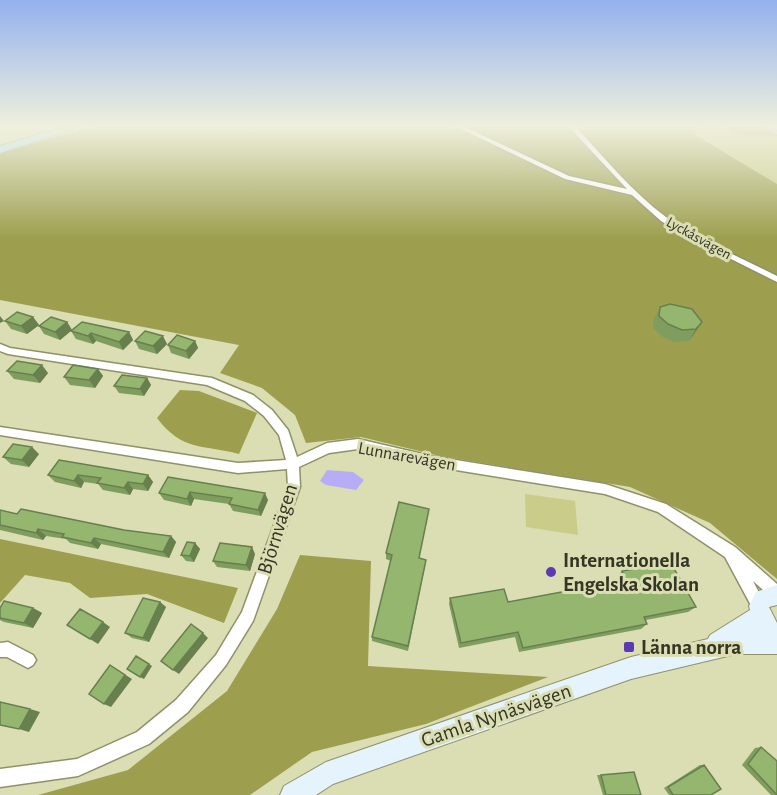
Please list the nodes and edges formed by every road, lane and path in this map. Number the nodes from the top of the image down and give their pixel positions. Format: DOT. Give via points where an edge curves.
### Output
graph roads {
  1 [pos="536,163"];
  2 [pos="606,163"];
  3 [pos="634,193"];
  4 [pos="777,279"];
  5 [pos="0,347"];
  6 [pos="0,430"];
  7 [pos="293,464"];
  8 [pos="730,552"];
  9 [pos="777,594"];
  10 [pos="760,610"];
  11 [pos="777,638"];
  12 [pos="777,643"];
  13 [pos="704,649"];
  14 [pos="0,650"];
  15 [pos="28,660"];
  16 [pos="0,778"];
  17 [pos="293,795"];
  1 -- 3 [label="street, Lyckåsvägen" via="567,178"];
  2 -- 3 [label="street"];
  3 -- 4 [label="street, Lyckåsvägen" via="664,219"];
  5 -- 7 [label="street, Björnvägen" via="208,381 249,398 268,412 284,433"];
  6 -- 7 [label="street, Lunnarevägen" via="238,468"];
  7 -- 8 [label="street, Lunnarevägen" via="327,448 358,444 431,461 605,489 662,508"];
  7 -- 16 [label="street, Björnvägen" via="294,487 248,616 221,660 182,706 143,738 78,767"];
  8 -- 9 [label="street, Lunnarevägen"];
  8 -- 10 [label="street, Lunnarevägen"];
  9 -- 10 [label="street, Gamla Nynäsvägen" via="763,599"];
  10 -- 11 [label="street" via="765,626"];
  10 -- 13 [label="street, Gamla Nynäsvägen"];
  12 -- 13 [label="street, Gamla Nynäsvägen" via="736,643"];
  13 -- 17 [label="street, Gamla Nynäsvägen" via="631,668 326,774"];
  14 -- 15 [label="street" via="8,649"];
}
